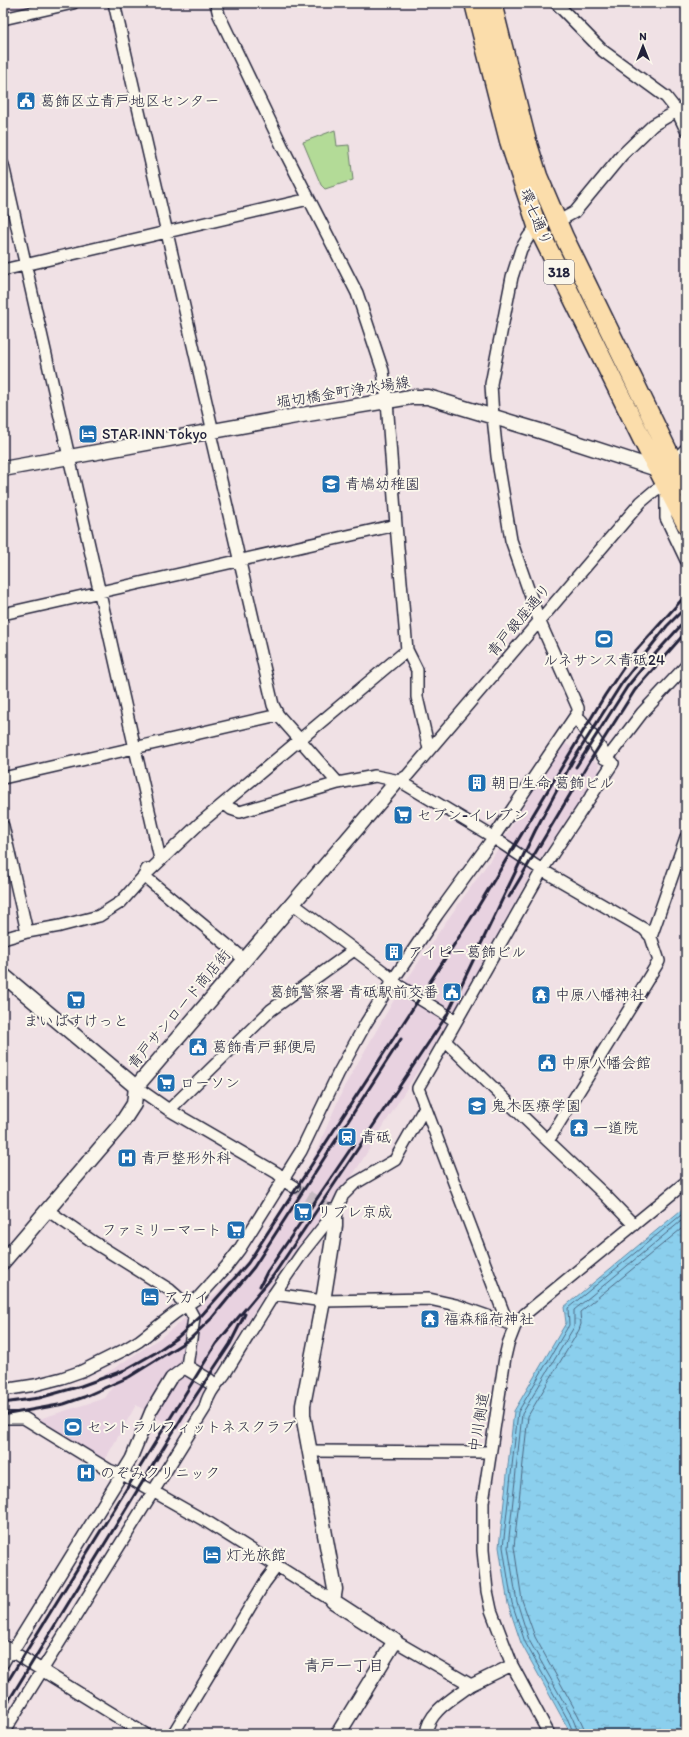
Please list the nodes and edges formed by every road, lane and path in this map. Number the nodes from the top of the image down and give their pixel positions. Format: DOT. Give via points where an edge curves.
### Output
graph roads {
  1 [pos="73,3"];
  2 [pos="114,3"];
  3 [pos="216,3"];
  4 [pos="474,3"];
  5 [pos="492,3"];
  6 [pos="556,3"];
  7 [pos="3,19"];
  8 [pos="681,109"];
  9 [pos="686,130"];
  10 [pos="3,165"];
  11 [pos="309,199"];
  12 [pos="557,222"];
  13 [pos="537,226"];
  14 [pos="167,232"];
  15 [pos="26,264"];
  16 [pos="3,270"];
  17 [pos="387,401"];
  18 [pos="493,417"];
  19 [pos="212,432"];
  20 [pos="686,449"];
  21 [pos="69,458"];
  22 [pos="3,469"];
  23 [pos="673,476"];
  24 [pos="686,524"];
  25 [pos="396,525"];
  26 [pos="240,560"];
  27 [pos="686,560"];
  28 [pos="101,592"];
  29 [pos="3,614"];
  30 [pos="539,620"];
  31 [pos="407,650"];
  32 [pos="686,666"];
  33 [pos="278,714"];
  34 [pos="577,719"];
  35 [pos="300,739"];
  36 [pos="136,748"];
  37 [pos="429,749"];
  38 [pos="606,758"];
  39 [pos="3,778"];
  40 [pos="338,783"];
  41 [pos="397,783"];
  42 [pos="224,803"];
  43 [pos="3,826"];
  44 [pos="686,837"];
  45 [pos="493,838"];
  46 [pos="157,847"];
  47 [pos="160,859"];
  48 [pos="542,870"];
  49 [pos="144,876"];
  50 [pos="292,903"];
  51 [pos="27,932"];
  52 [pos="651,937"];
  53 [pos="3,939"];
  54 [pos="354,950"];
  55 [pos="244,959"];
  56 [pos="3,975"];
  57 [pos="393,980"];
  58 [pos="456,1021"];
  59 [pos="445,1041"];
  60 [pos="136,1087"];
  61 [pos="425,1107"];
  62 [pos="169,1110"];
  63 [pos="548,1141"];
  64 [pos="284,1179"];
  65 [pos="686,1182"];
  66 [pos="294,1187"];
  67 [pos="47,1210"];
  68 [pos="333,1211"];
  69 [pos="634,1225"];
  70 [pos="3,1262"];
  71 [pos="274,1294"];
  72 [pos="323,1301"];
  73 [pos="187,1305"];
  74 [pos="515,1326"];
  75 [pos="188,1368"];
  76 [pos="212,1383"];
  77 [pos="3,1390"];
  78 [pos="3,1417"];
  79 [pos="309,1451"];
  80 [pos="489,1452"];
  81 [pos="121,1475"];
  82 [pos="153,1491"];
  83 [pos="277,1566"];
  84 [pos="333,1601"];
  85 [pos="395,1641"];
  86 [pos="7,1649"];
  87 [pos="3,1663"];
  88 [pos="512,1665"];
  89 [pos="43,1670"];
  90 [pos="471,1685"];
  91 [pos="3,1733"];
  92 [pos="145,1734"];
  93 [pos="173,1734"];
  94 [pos="338,1734"];
  95 [pos="426,1734"];
  96 [pos="549,1734"];
  1 -- 7 [label="street"];
  2 -- 14 [label="street"];
  3 -- 11 [label="street" via="219,15"];
  4 -- 13 [label="main road, 環七通り / 318" via="509,141"];
  5 -- 12 [label="main road, 環七通り / 318" via="526,138"];
  6 -- 8 [label="street" via="603,50"];
  8 -- 9 [label="street"];
  8 -- 12 [label="street" via="653,125 622,155 575,212"];
  10 -- 15 [label="street"];
  11 -- 14 [label="street"];
  11 -- 17 [label="street" via="357,293 383,371"];
  12 -- 23 [label="main road, 環七通り / 318"];
  13 -- 18 [label="street" via="521,249 512,277 491,384"];
  13 -- 23 [label="main road, 環七通り / 318"];
  14 -- 15 [label="street"];
  14 -- 19 [label="street"];
  15 -- 16 [label="street"];
  15 -- 21 [label="street"];
  17 -- 18 [label="street, 堀切橋金町浄水場線" via="428,397"];
  17 -- 19 [label="street, 堀切橋金町浄水場線"];
  17 -- 25 [label="street"];
  18 -- 23 [label="street, 堀切橋金町浄水場線"];
  18 -- 30 [label="street" via="511,540"];
  19 -- 21 [label="street, 堀切橋金町浄水場線"];
  19 -- 26 [label="street"];
  20 -- 23 [label="street, 青戸銀座通り"];
  21 -- 22 [label="street, 堀切橋金町浄水場線"];
  21 -- 28 [label="street"];
  23 -- 24 [label="main road, 環七通り / 318"];
  23 -- 27 [label="street" via="666,518"];
  23 -- 30 [label="street, 青戸銀座通り" via="641,502"];
  25 -- 26 [label="street"];
  25 -- 31 [label="street"];
  26 -- 28 [label="street"];
  26 -- 33 [label="street" via="273,704"];
  28 -- 29 [label="street"];
  28 -- 36 [label="street"];
  30 -- 34 [label="street" via="578,708"];
  30 -- 37 [label="street, 青戸銀座通り"];
  31 -- 35 [label="street"];
  31 -- 37 [label="street" via="417,670 417,697"];
  32 -- 38 [label="street" via="642,713"];
  33 -- 35 [label="street"];
  33 -- 36 [label="street"];
  34 -- 38 [label="street"];
  34 -- 45 [label="street"];
  35 -- 40 [label="street"];
  35 -- 42 [label="street"];
  36 -- 39 [label="street"];
  36 -- 46 [label="street"];
  37 -- 41 [label="street, 青戸銀座通り" via="407,776"];
  38 -- 48 [label="street" via="613,763"];
  40 -- 41 [label="street" via="375,776"];
  40 -- 42 [label="street" via="240,812 231,810"];
  41 -- 45 [label="street"];
  41 -- 50 [label="street, 青戸サンロード商店街"];
  42 -- 47 [label="street"];
  43 -- 51 [label="street"];
  44 -- 52 [label="street"];
  45 -- 48 [label="street"];
  45 -- 57 [label="street"];
  46 -- 47 [label="street"];
  46 -- 49 [label="street"];
  47 -- 49 [label="street"];
  48 -- 52 [label="street" via="644,929"];
  48 -- 58 [label="street"];
  49 -- 51 [label="street" via="121,902 99,916"];
  49 -- 55 [label="street"];
  50 -- 54 [label="street"];
  50 -- 55 [label="street, 青戸サンロード商店街"];
  51 -- 53 [label="street"];
  52 -- 63 [label="street" via="659,960"];
  54 -- 57 [label="street"];
  54 -- 62 [label="street" via="271,1010"];
  55 -- 60 [label="street, 青戸サンロード商店街"];
  56 -- 60 [label="street"];
  57 -- 58 [label="street"];
  57 -- 64 [label="street" via="338,1074 301,1151"];
  58 -- 59 [label="street"];
  59 -- 61 [label="street" via="418,1088"];
  59 -- 63 [label="street"];
  60 -- 62 [label="street"];
  60 -- 67 [label="street, 青戸サンロード商店街" via="134,1104 121,1124"];
  61 -- 68 [label="street" via="395,1160 354,1184"];
  61 -- 74 [label="street" via="504,1314"];
  62 -- 64 [label="street"];
  63 -- 69 [label="street"];
  64 -- 66 [label="street"];
  64 -- 73 [label="street" via="230,1261 199,1297"];
  65 -- 69 [label="street, 中川側道"];
  67 -- 70 [label="street, 青戸サンロード商店街"];
  67 -- 73 [label="street" via="170,1290"];
  68 -- 71 [label="street"];
  68 -- 72 [label="street" via="335,1226"];
  69 -- 74 [label="street, 中川側道" via="525,1314"];
  71 -- 72 [label="street"];
  71 -- 76 [label="street" via="224,1375"];
  72 -- 74 [label="street" via="429,1298"];
  72 -- 79 [label="street" via="303,1405"];
  73 -- 75 [label="street" via="194,1318"];
  73 -- 77 [label="street" via="139,1341 102,1362 62,1378"];
  74 -- 80 [label="street, 中川側道" via="505,1357"];
  75 -- 76 [label="street"];
  75 -- 81 [label="street" via="171,1378 151,1410 131,1459"];
  76 -- 82 [label="street" via="205,1408"];
  78 -- 81 [label="street" via="24,1418"];
  79 -- 80 [label="street"];
  79 -- 84 [label="street" via="335,1589"];
  80 -- 88 [label="street, 中川側道" via="483,1502 483,1550 487,1591 491,1610"];
  81 -- 82 [label="street"];
  81 -- 86 [label="street" via="17,1644"];
  82 -- 83 [label="street"];
  82 -- 89 [label="street"];
  83 -- 84 [label="street"];
  83 -- 93 [label="street"];
  84 -- 85 [label="street"];
  85 -- 90 [label="street"];
  85 -- 94 [label="street"];
  86 -- 87 [label="street"];
  86 -- 89 [label="street"];
  88 -- 90 [label="street"];
  88 -- 96 [label="street, 中川側道"];
  89 -- 91 [label="street"];
  89 -- 92 [label="street"];
  90 -- 95 [label="street" via="434,1714 427,1726"];
}
